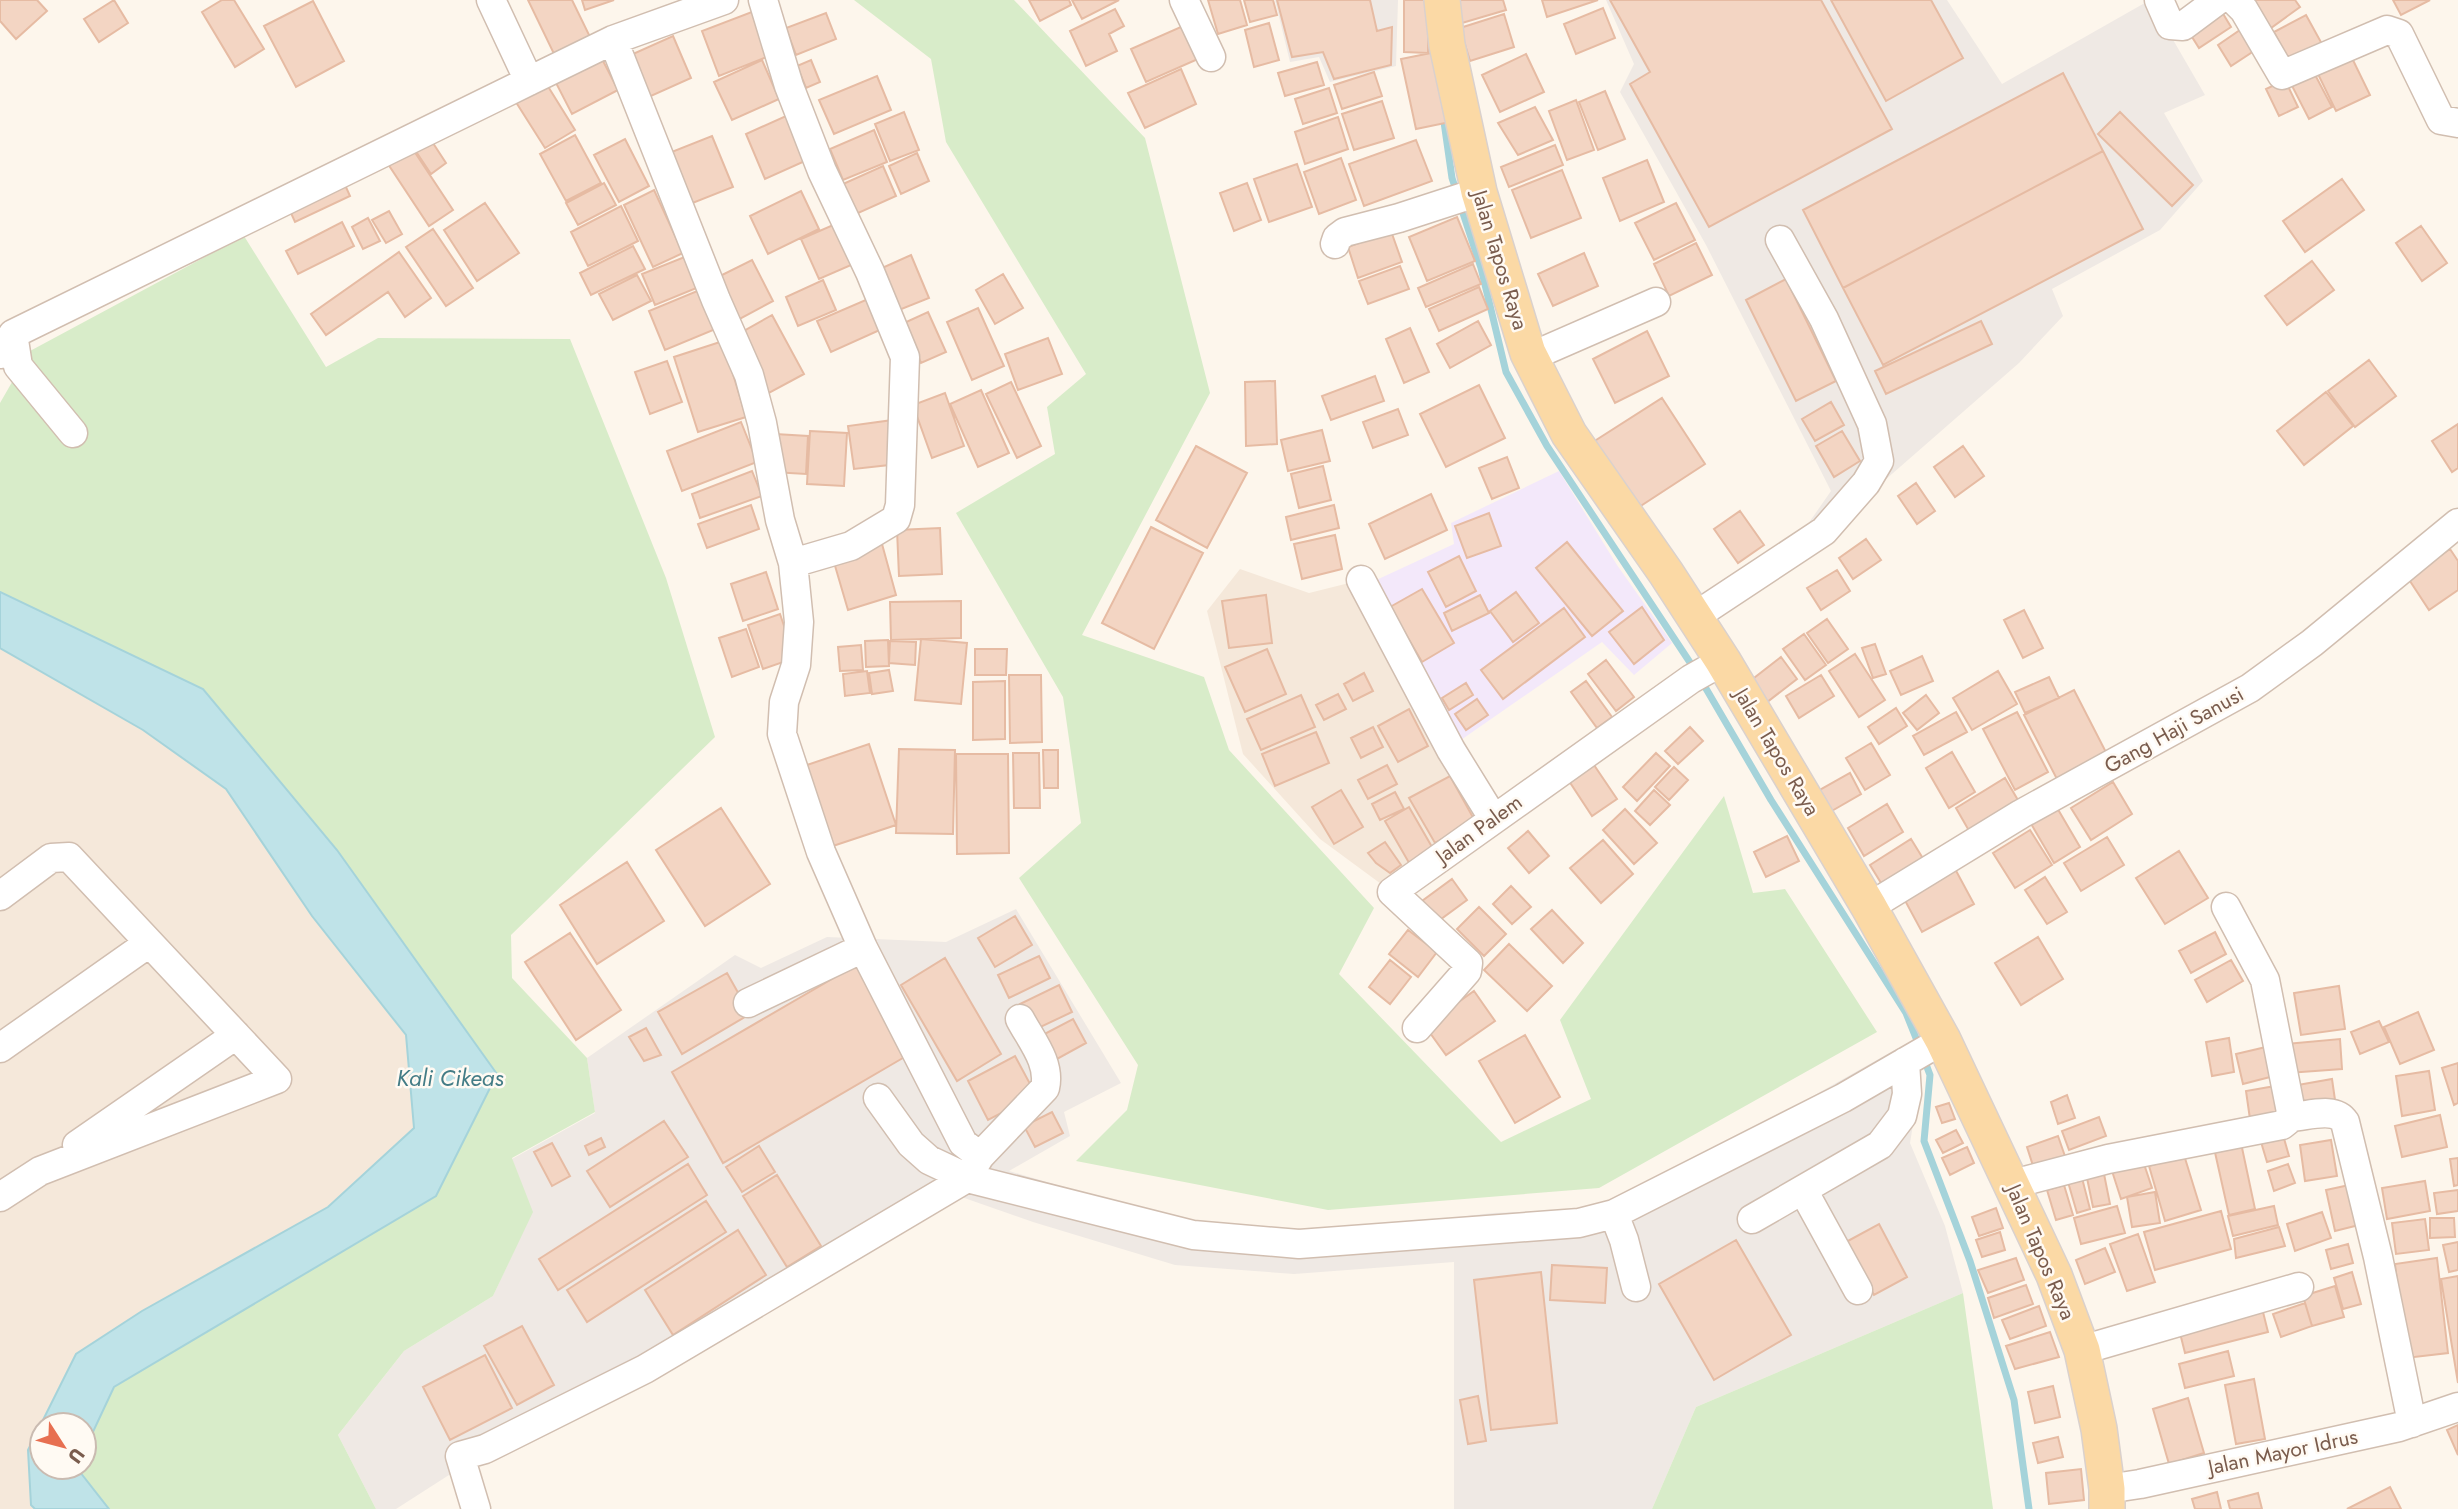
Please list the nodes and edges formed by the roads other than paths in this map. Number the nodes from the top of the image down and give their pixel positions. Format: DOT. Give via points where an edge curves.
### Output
graph roads {
  1 [pos="491,0"];
  2 [pos="724,0"];
  3 [pos="763,0"];
  4 [pos="1184,0"];
  5 [pos="1442,0"];
  6 [pos="2158,0"];
  7 [pos="2218,0"];
  8 [pos="2234,0"];
  9 [pos="612,40"];
  10 [pos="1211,57"];
  11 [pos="529,81"];
  12 [pos="2458,123"];
  13 [pos="1465,198"];
  14 [pos="1780,240"];
  15 [pos="1335,244"];
  16 [pos="1656,302"];
  17 [pos="6,344"];
  18 [pos="1530,357"];
  19 [pos="73,433"];
  20 [pos="2458,523"];
  21 [pos="793,563"];
  22 [pos="1361,580"];
  23 [pos="1695,617"];
  24 [pos="1707,670"];
  25 [pos="1493,818"];
  26 [pos="0,896"];
  27 [pos="1869,907"];
  28 [pos="2226,907"];
  29 [pos="149,943"];
  30 [pos="863,948"];
  31 [pos="748,1003"];
  32 [pos="1020,1019"];
  33 [pos="1417,1028"];
  34 [pos="236,1035"];
  35 [pos="1940,1042"];
  36 [pos="0,1048"];
  37 [pos="1908,1060"];
  38 [pos="878,1098"];
  39 [pos="2292,1117"];
  40 [pos="973,1167"];
  41 [pos="40,1171"];
  42 [pos="2013,1184"];
  43 [pos="1803,1190"];
  44 [pos="0,1197"];
  45 [pos="1614,1214"];
  46 [pos="1752,1219"];
  47 [pos="1636,1287"];
  48 [pos="2299,1287"];
  49 [pos="1858,1290"];
  50 [pos="2082,1350"];
  51 [pos="2458,1407"];
  52 [pos="2413,1423"];
  53 [pos="2124,1498"];
  54 [pos="476,1509"];
  1 -- 11 [label="street"];
  2 -- 9 [label="street"];
  3 -- 21 [label="street" via="789,86 905,357 896,519 851,546"];
  4 -- 10 [label="street"];
  5 -- 13 [label="main road, Jalan Tapos Raya"];
  6 -- 7 [label="street" via="2170,25 2177,27"];
  8 -- 12 [label="street" via="2281,75 2387,30 2399,34 2441,120"];
  9 -- 11 [label="street"];
  9 -- 21 [label="street" via="749,375"];
  11 -- 17 [label="street"];
  13 -- 15 [label="street" via="1345,232"];
  13 -- 18 [label="main road, Jalan Tapos Raya"];
  14 -- 23 [label="street" via="1824,320 1872,424 1879,461 1824,531"];
  16 -- 18 [label="street"];
  17 -- 19 [label="street" via="18,366"];
  18 -- 23 [label="main road, Jalan Tapos Raya" via="1569,434"];
  20 -- 27 [label="street, Gang Haji Sanusi" via="2250,688 2021,814"];
  21 -- 30 [label="street" via="799,622 782,734 821,852"];
  22 -- 25 [label="street" via="1451,750"];
  23 -- 24 [label="main road, Jalan Tapos Raya"];
  24 -- 25 [label="street, Jalan Palem"];
  24 -- 27 [label="main road, Jalan Tapos Raya"];
  25 -- 33 [label="street, Jalan Palem" via="1392,892 1468,963 1467,971"];
  26 -- 29 [label="street" via="51,858 69,857"];
  27 -- 35 [label="main road, Jalan Tapos Raya"];
  28 -- 39 [label="street" via="2265,980"];
  29 -- 34 [label="street"];
  29 -- 36 [label="street"];
  30 -- 31 [label="street"];
  30 -- 40 [label="street"];
  32 -- 40 [label="street" via="1045,1065 1045,1088"];
  34 -- 41 [label="street"];
  34 -- 41 [label="street" via="277,1079"];
  35 -- 37 [label="street"];
  35 -- 42 [label="main road, Jalan Tapos Raya"];
  37 -- 43 [label="street" via="1908,1094 1895,1128 1880,1145"];
  37 -- 45 [label="street" via="1843,1098"];
  38 -- 40 [label="street" via="911,1144 929,1160"];
  39 -- 42 [label="street" via="2282,1125 2108,1159"];
  39 -- 52 [label="street" via="2333,1113 2345,1122"];
  40 -- 45 [label="street" via="1193,1235 1299,1244 1579,1223"];
  40 -- 54 [label="street" via="645,1369 485,1449 460,1456"];
  41 -- 44 [label="street"];
  42 -- 50 [label="main road, Jalan Tapos Raya"];
  43 -- 46 [label="street"];
  43 -- 49 [label="street"];
  45 -- 47 [label="street"];
  48 -- 50 [label="street"];
  50 -- 53 [label="main road, Jalan Tapos Raya" via="2099,1429"];
  51 -- 52 [label="street, Jalan Mayor Idrus"];
  52 -- 53 [label="street, Jalan Mayor Idrus"];
}
